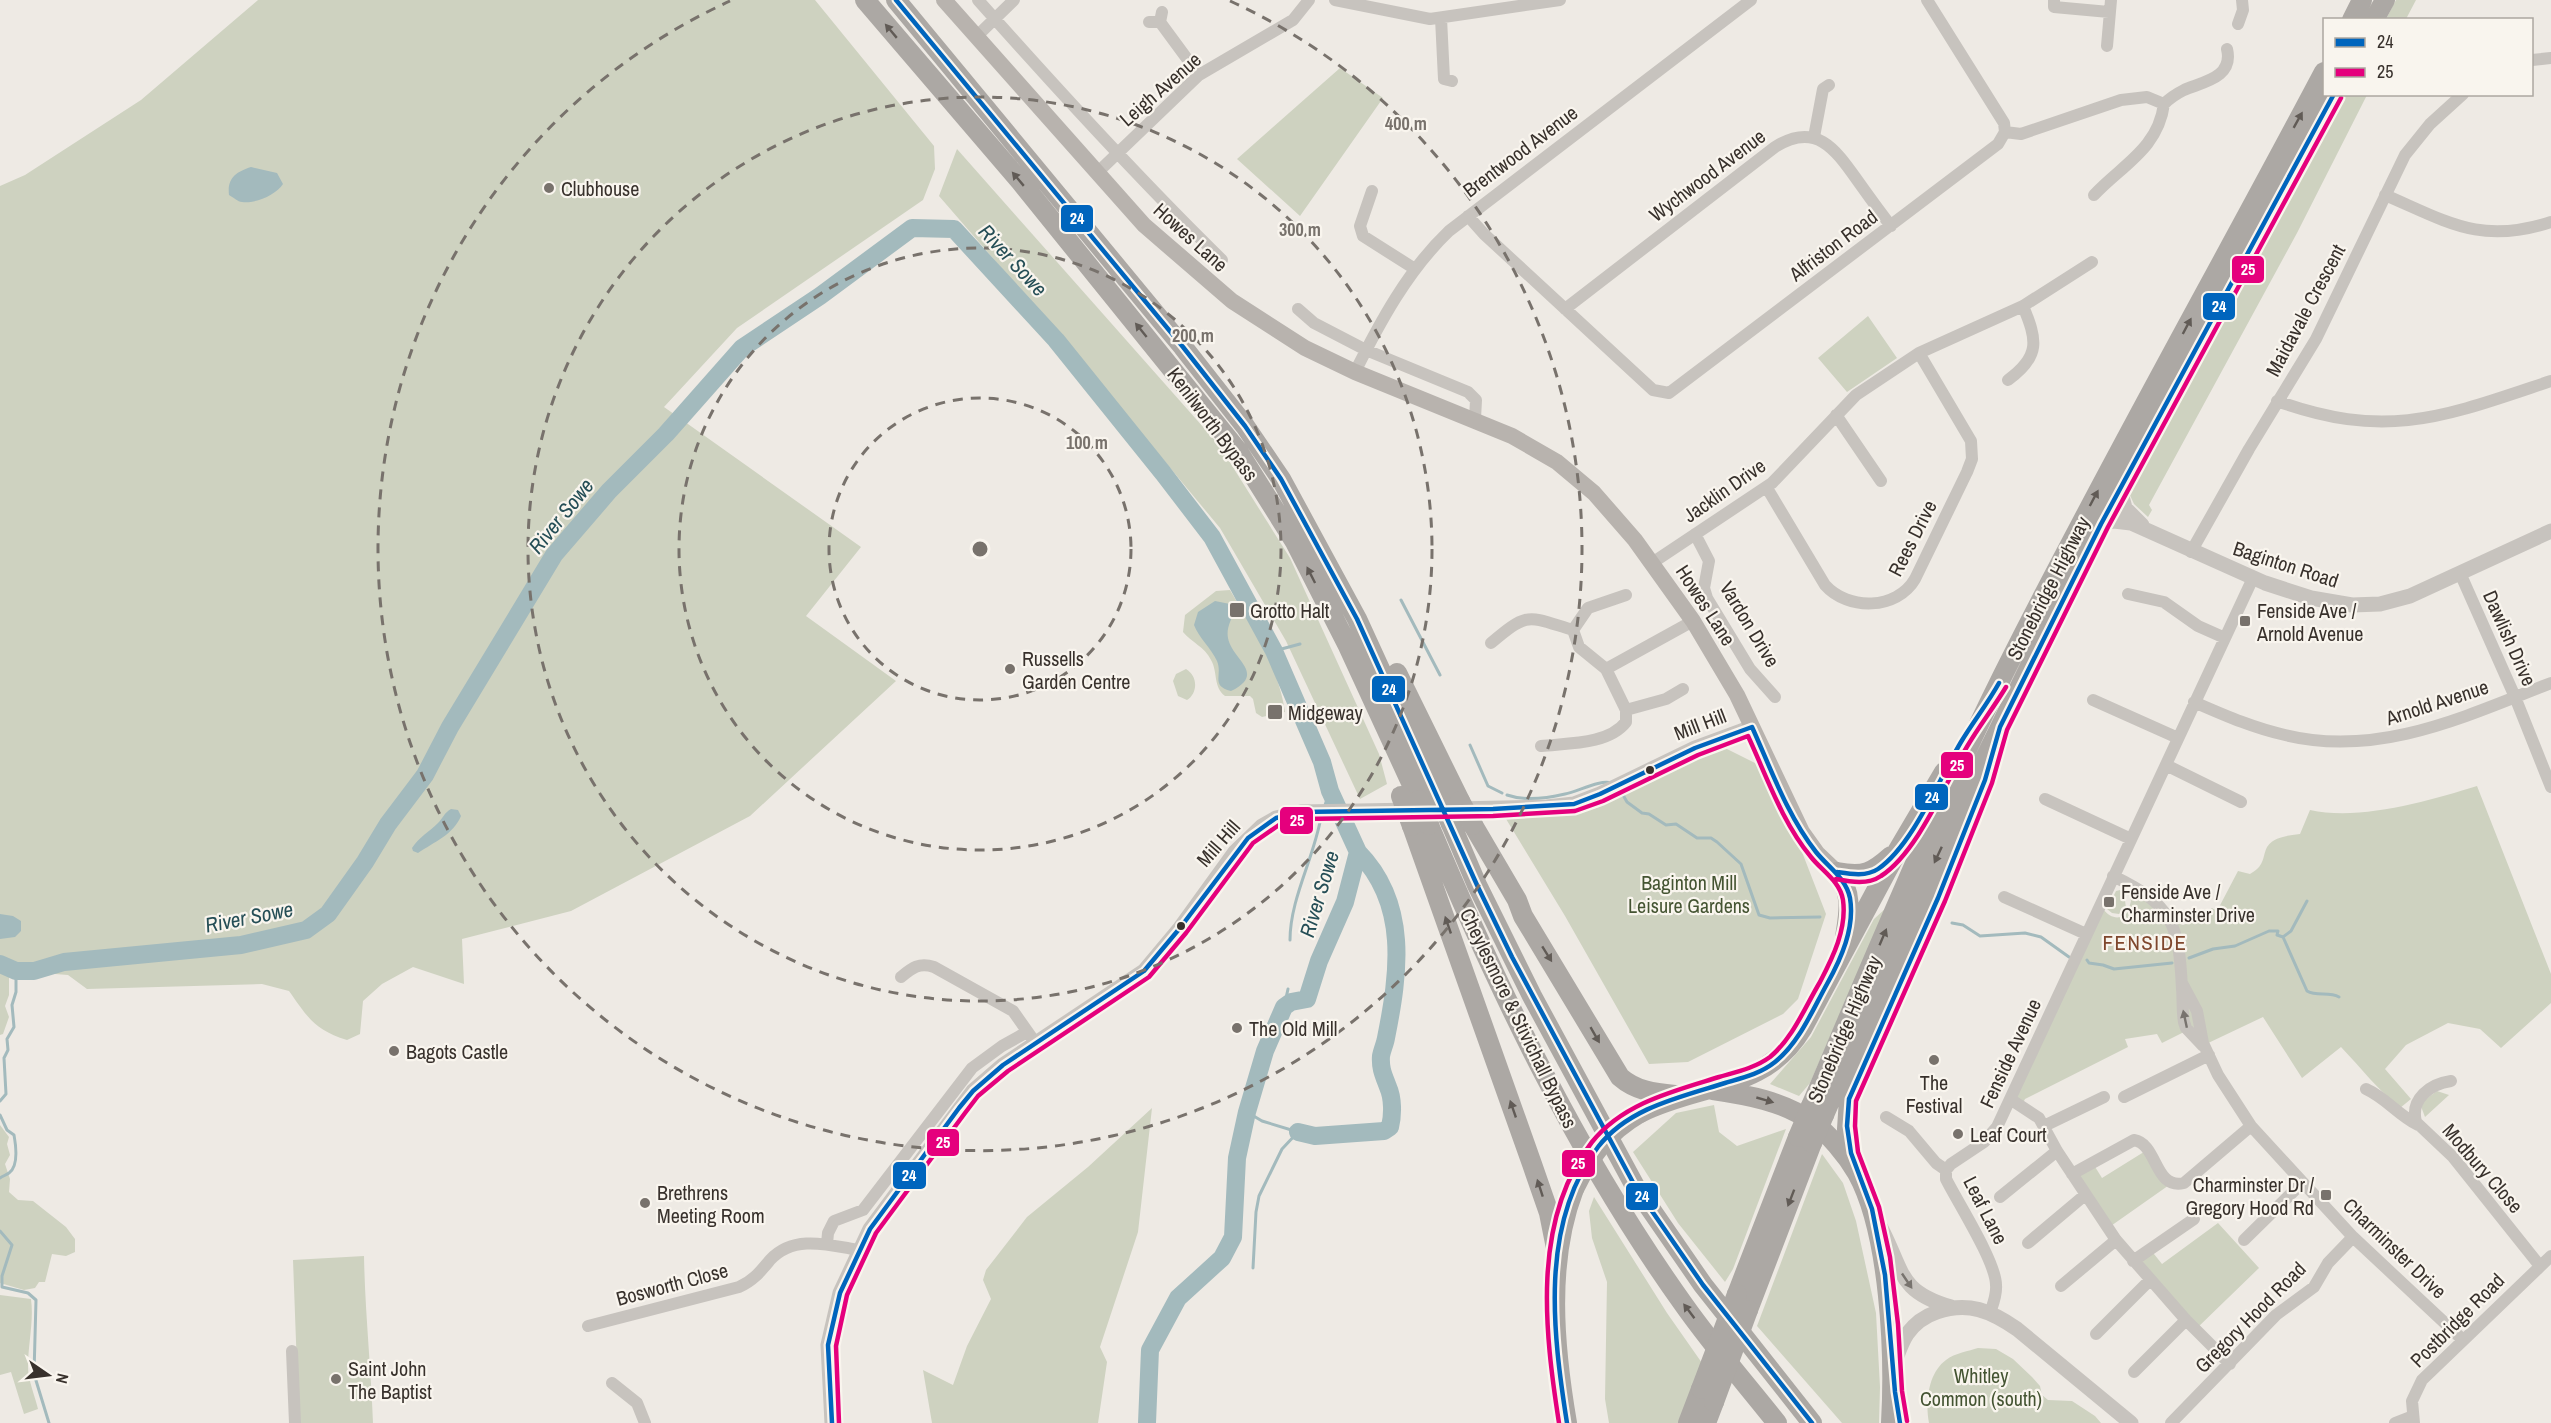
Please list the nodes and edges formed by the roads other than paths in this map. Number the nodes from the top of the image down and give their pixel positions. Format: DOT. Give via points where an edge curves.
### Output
graph roads {
  1 [pos="865,0"];
  2 [pos="896,0"];
  3 [pos="944,0"];
  4 [pos="978,0"];
  5 [pos="1014,0"];
  6 [pos="1309,0"];
  7 [pos="1335,0"];
  8 [pos="1560,0"];
  9 [pos="1751,0"];
  10 [pos="1927,0"];
  11 [pos="2054,0"];
  12 [pos="2242,0"];
  13 [pos="2362,0"];
  14 [pos="2385,0"];
  15 [pos="1364,3"];
  16 [pos="2110,6"];
  17 [pos="1441,18"];
  18 [pos="2353,18"];
  19 [pos="2375,18"];
  20 [pos="994,19"];
  21 [pos="1157,19"];
  22 [pos="2238,24"];
  23 [pos="976,37"];
  24 [pos="2107,46"];
  25 [pos="2227,49"];
  26 [pos="2551,58"];
  27 [pos="2533,60"];
  28 [pos="1199,75"];
  29 [pos="2323,76"];
  30 [pos="1452,81"];
  31 [pos="1829,85"];
  32 [pos="2333,96"];
  33 [pos="2461,96"];
  34 [pos="2164,104"];
  35 [pos="2005,132"];
  36 [pos="1814,137"];
  37 [pos="1118,153"];
  38 [pos="1098,172"];
  39 [pos="1372,191"];
  40 [pos="2094,195"];
  41 [pos="2385,195"];
  42 [pos="1468,216"];
  43 [pos="2551,222"];
  44 [pos="1891,226"];
  45 [pos="1222,260"];
  46 [pos="2092,262"];
  47 [pos="1415,269"];
  48 [pos="2023,306"];
  49 [pos="1298,309"];
  50 [pos="1565,309"];
  51 [pos="1183,347"];
  52 [pos="1366,350"];
  53 [pos="1919,353"];
  54 [pos="1355,372"];
  55 [pos="2008,380"];
  56 [pos="2551,381"];
  57 [pos="2277,401"];
  58 [pos="1836,414"];
  59 [pos="1475,419"];
  60 [pos="1881,481"];
  61 [pos="1767,488"];
  62 [pos="2120,489"];
  63 [pos="2101,524"];
  64 [pos="2144,527"];
  65 [pos="2551,531"];
  66 [pos="1695,534"];
  67 [pos="2191,552"];
  68 [pos="1652,563"];
  69 [pos="2460,573"];
  70 [pos="2253,578"];
  71 [pos="2128,594"];
  72 [pos="1626,595"];
  73 [pos="1693,621"];
  74 [pos="1573,630"];
  75 [pos="2225,638"];
  76 [pos="1491,643"];
  77 [pos="1348,646"];
  78 [pos="1606,669"];
  79 [pos="2551,683"];
  80 [pos="1683,689"];
  81 [pos="1775,697"];
  82 [pos="2515,697"];
  83 [pos="1991,699"];
  84 [pos="2093,700"];
  85 [pos="2194,702"];
  86 [pos="1626,710"];
  87 [pos="1403,718"];
  88 [pos="1752,727"];
  89 [pos="2000,727"];
  90 [pos="2178,738"];
  91 [pos="1541,746"];
  92 [pos="2166,765"];
  93 [pos="2551,787"];
  94 [pos="2045,799"];
  95 [pos="1451,801"];
  96 [pos="2241,802"];
  97 [pos="1463,824"];
  98 [pos="1420,825"];
  99 [pos="2131,839"];
  100 [pos="1898,850"];
  101 [pos="1837,872"];
  102 [pos="2113,876"];
  103 [pos="2004,897"];
  104 [pos="2086,934"];
  105 [pos="1843,955"];
  106 [pos="901,977"];
  107 [pos="1032,1037"];
  108 [pos="2207,1051"];
  109 [pos="2451,1081"];
  110 [pos="1708,1089"];
  111 [pos="2366,1089"];
  112 [pos="1683,1095"];
  113 [pos="2104,1097"];
  114 [pos="2124,1097"];
  115 [pos="2010,1099"];
  116 [pos="1817,1111"];
  117 [pos="1887,1117"];
  118 [pos="2418,1125"];
  119 [pos="2044,1126"];
  120 [pos="2251,1126"];
  121 [pos="2057,1151"];
  122 [pos="1946,1170"];
  123 [pos="1856,1171"];
  124 [pos="2072,1174"];
  125 [pos="2302,1183"];
  126 [pos="2085,1195"];
  127 [pos="2000,1197"];
  128 [pos="1872,1210"];
  129 [pos="2194,1219"];
  130 [pos="2353,1237"];
  131 [pos="2116,1240"];
  132 [pos="2244,1240"];
  133 [pos="2028,1243"];
  134 [pos="827,1244"];
  135 [pos="858,1250"];
  136 [pos="1557,1253"];
  137 [pos="2551,1256"];
  138 [pos="2133,1261"];
  139 [pos="2540,1266"];
  140 [pos="2150,1280"];
  141 [pos="2061,1286"];
  142 [pos="1951,1307"];
  143 [pos="1990,1313"];
  144 [pos="2186,1320"];
  145 [pos="588,1326"];
  146 [pos="2096,1334"];
  147 [pos="2463,1340"];
  148 [pos="292,1351"];
  149 [pos="2230,1364"];
  150 [pos="2134,1372"];
  151 [pos="1892,1380"];
  152 [pos="612,1383"];
  153 [pos="1708,1395"];
  154 [pos="2414,1420"];
  155 [pos="295,1423"];
  156 [pos="645,1423"];
  157 [pos="832,1423"];
  158 [pos="1567,1423"];
  159 [pos="1688,1423"];
  160 [pos="1706,1423"];
  161 [pos="1777,1423"];
  162 [pos="1812,1423"];
  163 [pos="1892,1423"];
  164 [pos="1900,1423"];
  165 [pos="2131,1423"];
  166 [pos="2171,1423"];
  167 [pos="2395,1423"];
  77 -- 1 [label="highway, Kenilworth Bypass, one-way" via="1295,542 1238,452 1020,181"];
  2 -- 51 [label="highway, Kenilworth Bypass"];
  3 -- 23 [label="main road, Howes Lane"];
  4 -- 20 [label="street, Howes Lane"];
  5 -- 20 [label="street"];
  6 -- 28 [label="street, Leigh Avenue" via="1293,20"];
  7 -- 15 [label="street"];
  8 -- 17 [label="street"];
  9 -- 42 [label="street, Brentwood Avenue"];
  10 -- 35 [label="street" via="2004,123"];
  11 -- 16 [label="street" via="2054,7"];
  12 -- 22 [label="street"];
  13 -- 18 [label="highway"];
  14 -- 19 [label="highway"];
  15 -- 17 [label="street" via="1418,18"];
  16 -- 24 [label="street"];
  17 -- 30 [label="street" via="1444,79"];
  20 -- 23 [label="street"];
  20 -- 37 [label="street, Howes Lane"];
  21 -- 28 [label="street"];
  23 -- 38 [label="main road, Howes Lane"];
  25 -- 34 [label="street" via="2227,63 2218,76 2181,91"];
  26 -- 27 [label="street"];
  28 -- 37 [label="street, Leigh Avenue"];
  83 -- 29 [label="highway, Stonebridge Highway, one-way" via="2096,495"];
  31 -- 36 [label="street" via="1823,89"];
  32 -- 62 [label="highway, Stonebridge Highway"];
  33 -- 41 [label="street, Maidavale Crescent" via="2414,143"];
  34 -- 35 [label="street" via="2146,97 2121,100 2021,134"];
  34 -- 40 [label="street" via="2157,132"];
  35 -- 44 [label="street, Alfriston Road" via="1998,144"];
  36 -- 44 [label="street" via="1840,155"];
  36 -- 50 [label="street, Wychwood Avenue" via="1798,137 1775,147"];
  37 -- 38 [label="street, Leigh Avenue"];
  37 -- 45 [label="street, Howes Lane"];
  38 -- 54 [label="main road, Howes Lane" via="1144,225 1232,301 1305,348"];
  39 -- 47 [label="street" via="1360,226 1363,236"];
  41 -- 43 [label="street" via="2467,229 2502,232"];
  41 -- 57 [label="street, Maidavale Crescent" via="2332,308"];
  42 -- 47 [label="street, Brentwood Avenue" via="1431,248"];
  42 -- 50 [label="street, Alfriston Road"];
  44 -- 50 [label="street, Alfriston Road" via="1669,393 1653,390"];
  46 -- 48 [label="street, Jacklin Drive"];
  47 -- 52 [label="street, Brentwood Avenue"];
  48 -- 53 [label="street, Jacklin Drive"];
  48 -- 55 [label="street" via="2033,330 2033,348 2026,364"];
  49 -- 52 [label="street" via="1314,323"];
  51 -- 87 [label="highway, Kenilworth Bypass" via="1281,479 1357,618"];
  51 -- 95 [label="highway" via="1211,369 1252,420 1363,603"];
  52 -- 54 [label="street, Brentwood Avenue"];
  52 -- 59 [label="street" via="1468,392 1476,400"];
  53 -- 58 [label="street, Jacklin Drive" via="1856,395"];
  53 -- 61 [label="street, Rees Drive" via="1968,435 1972,453 1967,472 1905,593 1892,601 1875,602 1849,601 1833,594"];
  54 -- 59 [label="main road, Howes Lane"];
  56 -- 57 [label="street" via="2458,411 2401,422 2344,420"];
  57 -- 67 [label="street, Maidavale Crescent"];
  58 -- 60 [label="street"];
  58 -- 61 [label="street, Jacklin Drive"];
  59 -- 68 [label="main road, Howes Lane" via="1535,449 1577,478 1613,514"];
  61 -- 66 [label="street, Jacklin Drive"];
  62 -- 63 [label="highway, Stonebridge Highway"];
  62 -- 64 [label="street, Baginton Road" via="2125,508"];
  63 -- 64 [label="street, Baginton Road" via="2118,521"];
  63 -- 89 [label="highway, Stonebridge Highway"];
  64 -- 67 [label="street, Baginton Road"];
  65 -- 69 [label="street, Baginton Road"];
  66 -- 68 [label="street, Jacklin Drive"];
  66 -- 81 [label="street, Vardon Drive" via="1709,561 1704,588 1707,598 1750,669"];
  67 -- 70 [label="street, Baginton Road"];
  68 -- 73 [label="main road, Howes Lane"];
  69 -- 70 [label="street, Baginton Road" via="2410,596 2367,605 2318,600"];
  69 -- 82 [label="street, Dawlish Drive"];
  70 -- 75 [label="street, Fenside Avenue"];
  71 -- 75 [label="street" via="2164,602 2198,626"];
  72 -- 74 [label="street" via="1588,608"];
  73 -- 78 [label="street"];
  73 -- 88 [label="main road, Howes Lane"];
  74 -- 76 [label="street" via="1531,617 1514,624"];
  74 -- 78 [label="street" via="1579,647"];
  75 -- 85 [label="street, Fenside Avenue"];
  77 -- 98 [label="highway, Cheylesmore & Stivichall Bypass, bridge"];
  78 -- 86 [label="street"];
  79 -- 82 [label="street, Arnold Avenue"];
  80 -- 86 [label="street" via="1666,699"];
  82 -- 85 [label="street, Arnold Avenue" via="2412,734 2349,742 2287,736"];
  82 -- 93 [label="street, Dawlish Drive"];
  83 -- 100 [label="highway" via="1963,738"];
  116 -- 83 [label="highway, Stonebridge Highway, one-way" via="1923,843"];
  84 -- 90 [label="street"];
  85 -- 90 [label="street, Fenside Avenue"];
  86 -- 91 [label="street" via="1626,722 1615,733"];
  87 -- 95 [label="highway, Cheylesmore & Stivichall Bypass"];
  88 -- 101 [label="main road, Howes Lane" via="1802,832"];
  88 -- 107 [label="street, Mill Hill" via="1686,752 1574,804 1289,814 1262,826 1235,852 1144,971"];
  89 -- 116 [label="highway, Stonebridge Highway, one-way"];
  89 -- 123 [label="highway" via="1985,780 1938,898 1849,1099 1847,1129"];
  90 -- 92 [label="street, Fenside Avenue"];
  92 -- 96 [label="street"];
  92 -- 99 [label="street, Fenside Avenue"];
  94 -- 99 [label="street"];
  95 -- 97 [label="highway, Cheylesmore & Stivichall Bypass, bridge"];
  97 -- 112 [label="highway, one-way" via="1620,1077 1647,1092"];
  97 -- 162 [label="highway, Cheylesmore & Stivichall Bypass" via="1477,885 1636,1188 1703,1285"];
  136 -- 98 [label="highway, one-way" via="1549,1213"];
  161 -- 98 [label="highway, Cheylesmore & Stivichall Bypass, one-way" via="1684,1306 1586,1152"];
  99 -- 102 [label="street, Fenside Avenue"];
  100 -- 101 [label="highway" via="1870,873"];
  100 -- 105 [label="highway"];
  101 -- 105 [label="highway" via="1850,902"];
  102 -- 104 [label="street, Fenside Avenue"];
  102 -- 108 [label="street, Charminster Drive" via="2145,893 2165,910 2175,927 2182,983 2197,1011"];
  103 -- 104 [label="street"];
  104 -- 115 [label="street, Fenside Avenue"];
  105 -- 110 [label="highway" via="1786,1052 1761,1071"];
  106 -- 107 [label="street" via="924,964 934,968 1013,1011"];
  107 -- 134 [label="street, Mill Hill" via="1002,1046 972,1068 863,1210 834,1221"];
  107 -- 135 [label="street, Mill Hill" via="973,1091"];
  108 -- 114 [label="street"];
  108 -- 120 [label="street, Charminster Drive"];
  109 -- 118 [label="street, Modbury Close" via="2432,1087 2421,1097 2415,1114"];
  110 -- 112 [label="highway"];
  110 -- 123 [label="highway, one-way" via="1764,1100 1804,1117 1831,1139"];
  111 -- 118 [label="street, Modbury Close" via="2384,1097"];
  112 -- 136 [label="highway, bridge" via="1640,1113 1619,1126 1598,1147 1574,1189"];
  113 -- 119 [label="street"];
  115 -- 119 [label="street"];
  115 -- 122 [label="street, Fenside Avenue" via="1991,1135"];
  116 -- 153 [label="highway, Stonebridge Highway, bridge"];
  117 -- 122 [label="street, Leaf Lane" via="1909,1131"];
  118 -- 139 [label="street, Modbury Close" via="2453,1156"];
  119 -- 121 [label="street"];
  120 -- 124 [label="street" via="2184,1183 2172,1184 2165,1179 2144,1144 2134,1140"];
  120 -- 125 [label="street, Charminster Drive"];
  121 -- 124 [label="street"];
  121 -- 127 [label="street"];
  122 -- 143 [label="street, Leaf Lane" via="1946,1179 1995,1278 1996,1293"];
  123 -- 128 [label="highway"];
  124 -- 126 [label="street"];
  125 -- 130 [label="street, Charminster Drive"];
  125 -- 132 [label="street"];
  126 -- 131 [label="street"];
  126 -- 133 [label="street"];
  128 -- 142 [label="street, one-way" via="1910,1287 1923,1298"];
  128 -- 151 [label="highway" via="1886,1286"];
  129 -- 138 [label="street"];
  130 -- 147 [label="street, Charminster Drive"];
  130 -- 149 [label="street, Gregory Hood Road" via="2328,1263 2314,1287 2276,1315"];
  131 -- 138 [label="street"];
  131 -- 141 [label="street"];
  134 -- 135 [label="street, Bosworth Close"];
  134 -- 145 [label="street, Bosworth Close" via="801,1244 782,1251 754,1279 739,1287"];
  135 -- 157 [label="street, Mill Hill" via="840,1293 829,1336"];
  136 -- 158 [label="highway" via="1557,1331"];
  137 -- 139 [label="street, Postbridge Road"];
  138 -- 140 [label="street"];
  139 -- 147 [label="street, Postbridge Road"];
  140 -- 144 [label="street"];
  140 -- 146 [label="street"];
  142 -- 143 [label="street" via="1968,1306"];
  142 -- 151 [label="street" via="1924,1318 1912,1328 1902,1342"];
  143 -- 165 [label="street" via="2005,1320"];
  144 -- 149 [label="street"];
  144 -- 150 [label="street"];
  147 -- 154 [label="street, Postbridge Road" via="2420,1384 2412,1401"];
  148 -- 155 [label="street"];
  149 -- 166 [label="street, Gregory Hood Road"];
  151 -- 163 [label="highway"];
  151 -- 164 [label="highway"];
  152 -- 156 [label="street" via="637,1403"];
  153 -- 159 [label="highway, Stonebridge Highway"];
  153 -- 160 [label="highway, Stonebridge Highway"];
  154 -- 167 [label="street"];
}
